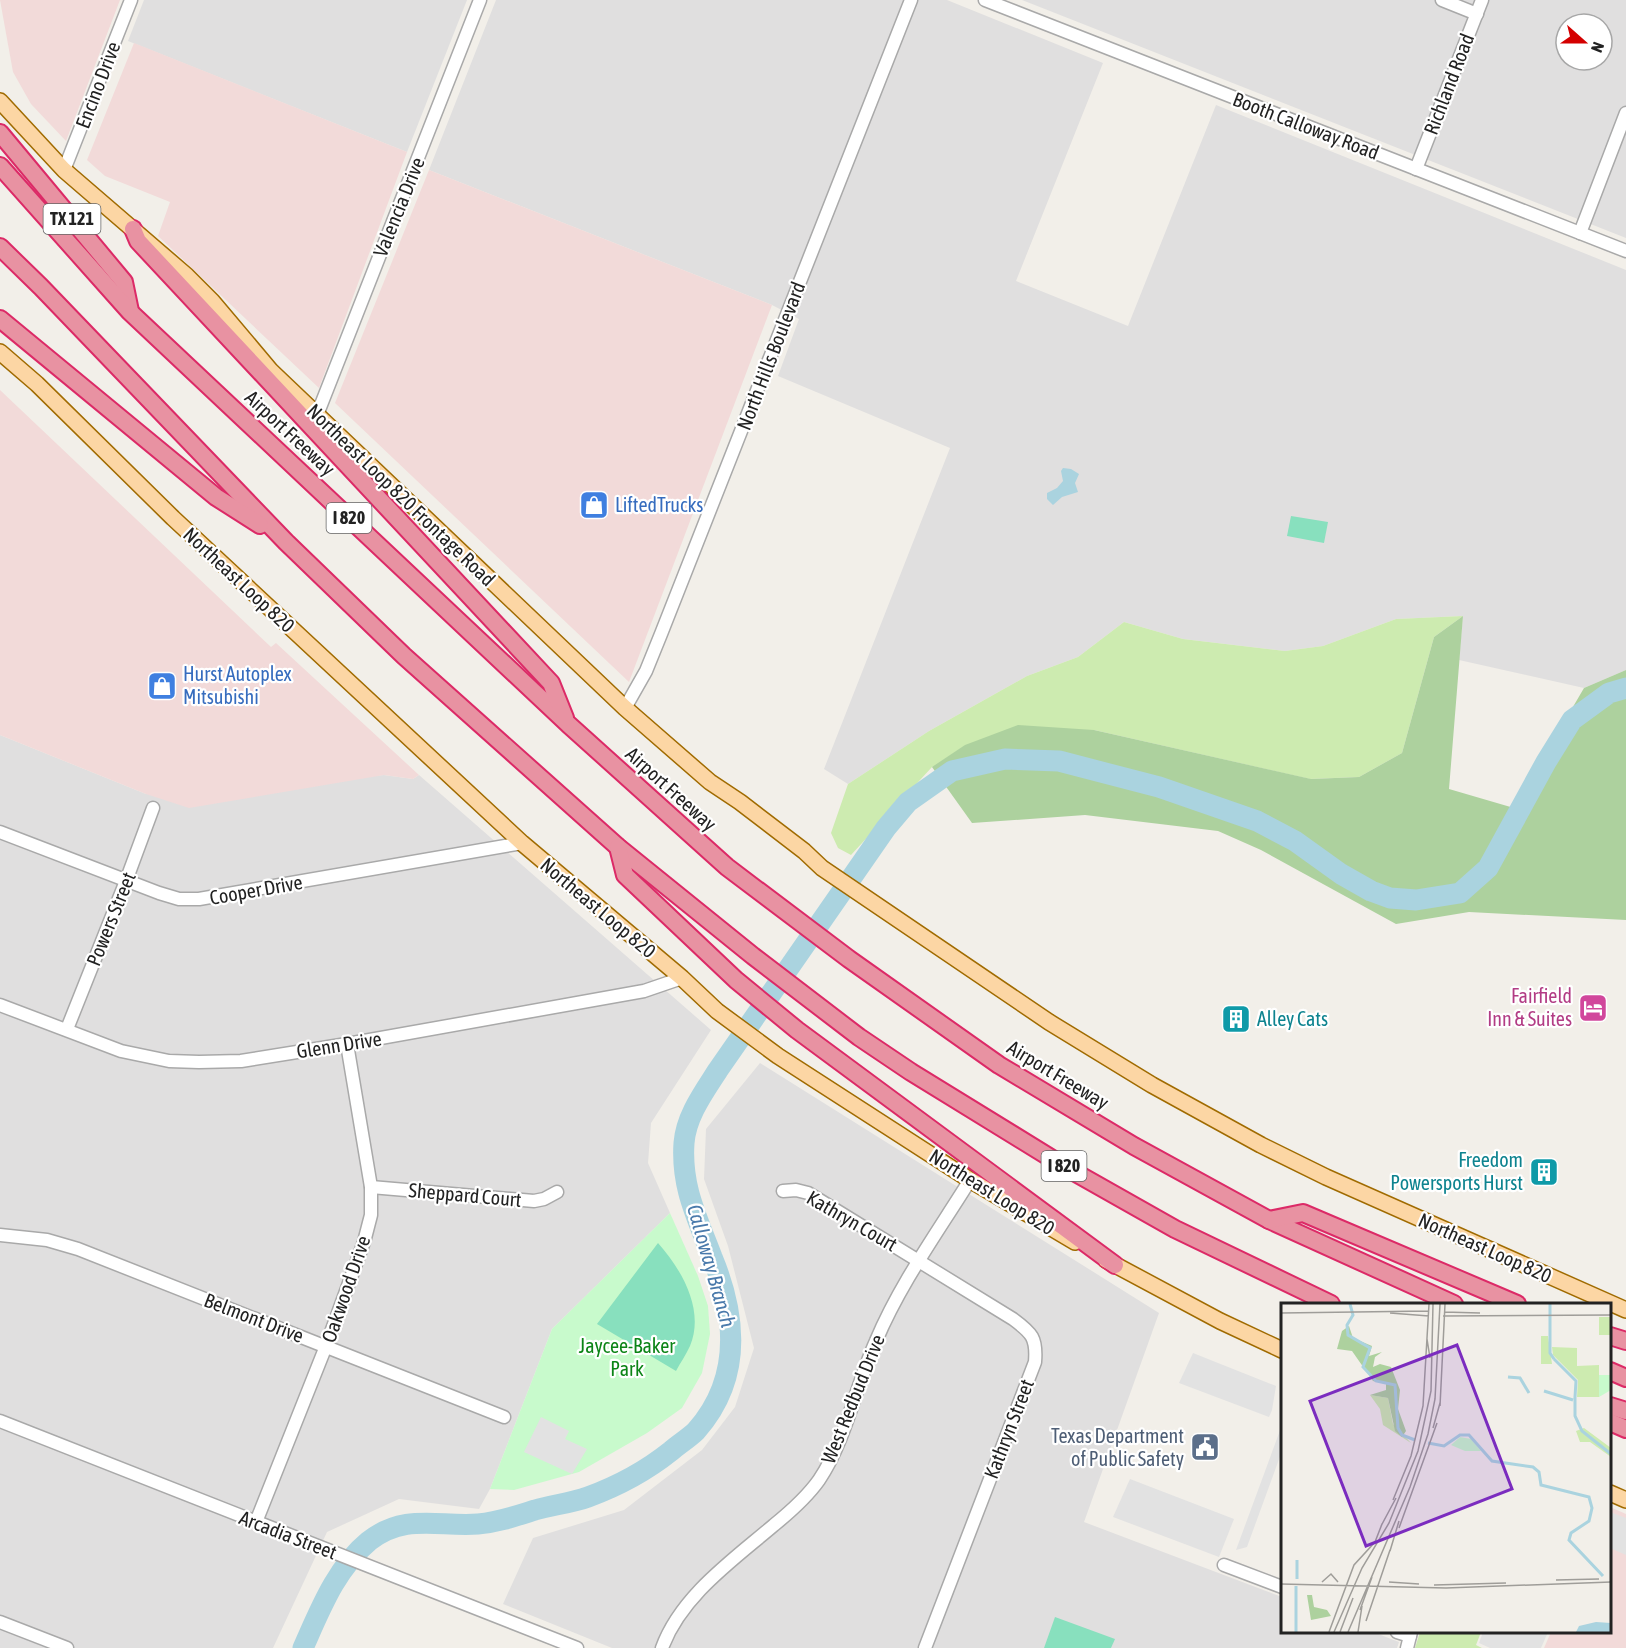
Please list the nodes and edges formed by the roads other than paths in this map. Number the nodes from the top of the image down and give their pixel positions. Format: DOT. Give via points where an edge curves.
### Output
graph roads {
  1 [pos="131,0"];
  2 [pos="480,0"];
  3 [pos="911,0"];
  4 [pos="985,0"];
  5 [pos="1442,0"];
  6 [pos="1482,0"];
  7 [pos="1477,14"];
  8 [pos="0,101"];
  9 [pos="1626,113"];
  10 [pos="0,134"];
  11 [pos="0,166"];
  12 [pos="1416,169"];
  13 [pos="64,170"];
  14 [pos="133,229"];
  15 [pos="1580,233"];
  16 [pos="0,247"];
  17 [pos="1626,251"];
  18 [pos="130,312"];
  19 [pos="0,319"];
  20 [pos="0,352"];
  21 [pos="317,415"];
  22 [pos="286,542"];
  23 [pos="625,708"];
  24 [pos="568,724"];
  25 [pos="153,808"];
  26 [pos="0,832"];
  27 [pos="522,843"];
  28 [pos="618,848"];
  29 [pos="822,868"];
  30 [pos="126,881"];
  31 [pos="682,978"];
  32 [pos="0,1005"];
  33 [pos="67,1029"];
  34 [pos="347,1044"];
  35 [pos="970,1180"];
  36 [pos="371,1187"];
  37 [pos="783,1191"];
  38 [pos="557,1192"];
  39 [pos="1269,1220"];
  40 [pos="0,1235"];
  41 [pos="919,1260"];
  42 [pos="1115,1265"];
  43 [pos="1327,1303"];
  44 [pos="1450,1303"];
  45 [pos="1512,1303"];
  46 [pos="1610,1303"];
  47 [pos="1611,1303"];
  48 [pos="1626,1310"];
  49 [pos="1611,1336"];
  50 [pos="1626,1341"];
  51 [pos="326,1346"];
  52 [pos="1281,1350"];
  53 [pos="1611,1371"];
  54 [pos="1626,1378"];
  55 [pos="1611,1406"];
  56 [pos="1626,1411"];
  57 [pos="504,1417"];
  58 [pos="0,1421"];
  59 [pos="1611,1422"];
  60 [pos="1626,1430"];
  61 [pos="1611,1493"];
  62 [pos="1626,1500"];
  63 [pos="256,1522"];
  64 [pos="1224,1564"];
  65 [pos="1281,1587"];
  66 [pos="0,1622"];
  67 [pos="67,1648"];
  68 [pos="577,1648"];
  69 [pos="662,1648"];
  70 [pos="926,1648"];
  1 -- 13 [label="street, Encino Drive"];
  2 -- 21 [label="street, Valencia Drive"];
  3 -- 23 [label="street, North Hills Boulevard" via="657,644"];
  4 -- 12 [label="street, Booth Calloway Road"];
  5 -- 7 [label="street"];
  6 -- 7 [label="street, Richland Road"];
  7 -- 12 [label="street, Richland Road"];
  8 -- 13 [label="main road, Northeast Loop 820 Frontage Road"];
  9 -- 15 [label="street"];
  10 -- 18 [label="highway, TX 121" via="124,282"];
  11 -- 18 [label="highway, I 820"];
  12 -- 15 [label="street, Booth Calloway Road"];
  13 -- 14 [label="main road, Northeast Loop 820 Frontage Road"];
  14 -- 21 [label="main road, Northeast Loop 820 Frontage Road" via="204,293 271,371"];
  14 -- 24 [label="highway" via="138,242 551,684"];
  15 -- 17 [label="street, Booth Calloway Road"];
  16 -- 22 [label="highway, I 820"];
  18 -- 24 [label="highway, Airport Freeway / I 820"];
  19 -- 22 [label="highway" via="216,496"];
  20 -- 27 [label="main road, Northeast Loop 820"];
  21 -- 23 [label="main road, Northeast Loop 820 Frontage Road"];
  22 -- 28 [label="highway, I 820" via="404,656"];
  23 -- 29 [label="main road, Northeast Loop 820 Frontage Road" via="710,782"];
  24 -- 39 [label="highway, Airport Freeway / I 820" via="728,867 849,959 999,1065 1134,1146"];
  25 -- 30 [label="street, Powers Street"];
  26 -- 30 [label="street, Cooper Drive"];
  27 -- 30 [label="street, Cooper Drive" via="200,899 179,899"];
  27 -- 31 [label="main road, Northeast Loop 820"];
  28 -- 42 [label="highway" via="625,875 736,980 797,1030"];
  28 -- 43 [label="highway, I 820" via="812,1002 911,1072 1175,1229"];
  29 -- 46 [label="main road, Northeast Loop 820" via="1049,1022 1152,1085 1326,1177"];
  30 -- 33 [label="street, Powers Street"];
  31 -- 34 [label="street, Glenn Drive" via="644,991"];
  31 -- 35 [label="main road, Northeast Loop 820" via="717,1011 778,1056"];
  32 -- 33 [label="street, Glenn Drive"];
  33 -- 34 [label="street, Glenn Drive" via="122,1051 169,1061 241,1061"];
  34 -- 36 [label="street, Oakwood Drive"];
  35 -- 41 [label="street, West Redbud Drive"];
  35 -- 42 [label="main road, Northeast Loop 820"];
  36 -- 38 [label="street, Sheppard Court" via="534,1201"];
  36 -- 51 [label="street, Oakwood Drive" via="371,1215 364,1242"];
  37 -- 41 [label="street, Kathryn Court" via="808,1193"];
  39 -- 44 [label="highway, Airport Freeway / I 820"];
  39 -- 45 [label="highway" via="1303,1213"];
  40 -- 51 [label="street, Belmont Drive" via="47,1240 78,1249"];
  41 -- 69 [label="street, West Redbud Drive" via="875,1342 819,1481 795,1508 716,1574 685,1607"];
  41 -- 70 [label="street, Kathryn Street" via="1029,1330 1036,1344 1035,1362"];
  42 -- 52 [label="main road, Northeast Loop 820"];
  47 -- 48 [label="main road, Northeast Loop 820"];
  49 -- 50 [label="highway"];
  51 -- 57 [label="street, Belmont Drive"];
  51 -- 63 [label="street, Oakwood Drive"];
  53 -- 54 [label="highway"];
  55 -- 56 [label="highway"];
  58 -- 63 [label="street, Arcadia Street"];
  59 -- 60 [label="highway"];
  61 -- 62 [label="main road"];
  63 -- 68 [label="street, Arcadia Street"];
  64 -- 65 [label="street"];
  66 -- 67 [label="street"];
}
